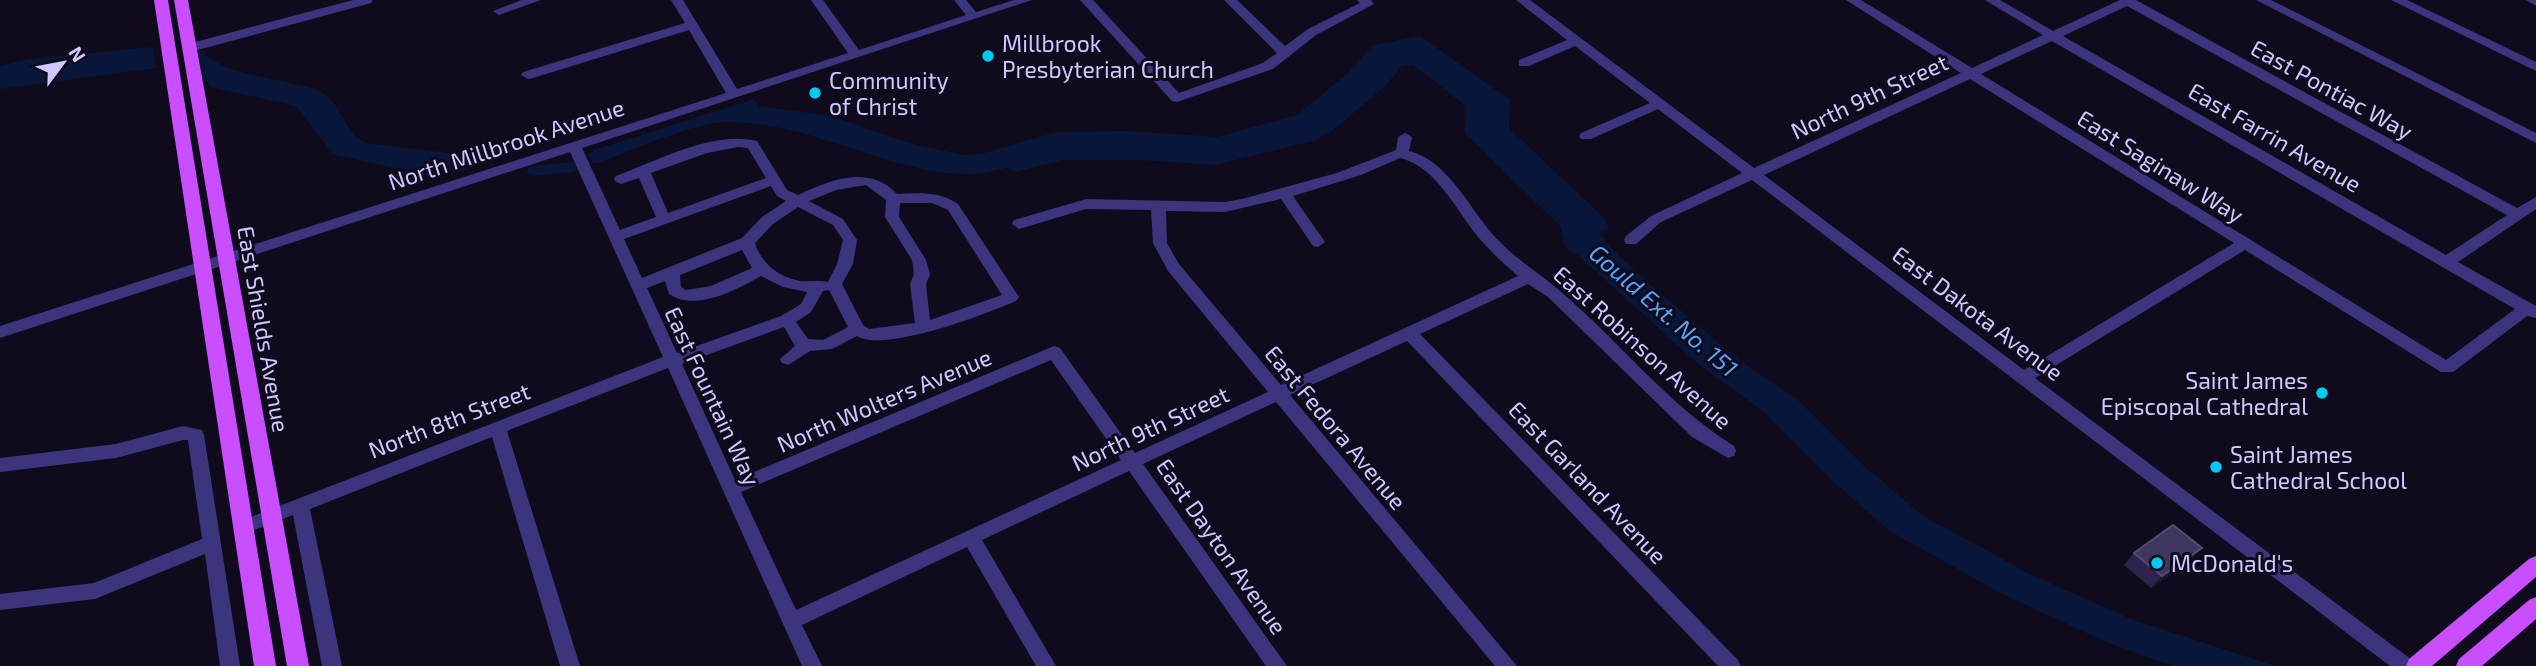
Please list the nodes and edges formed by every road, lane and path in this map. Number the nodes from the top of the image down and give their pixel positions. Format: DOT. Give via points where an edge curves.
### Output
graph roads {
  1 [pos="161,0"];
  2 [pos="181,0"];
  3 [pos="367,0"];
  4 [pos="535,0"];
  5 [pos="677,0"];
  6 [pos="817,0"];
  7 [pos="960,0"];
  8 [pos="1026,0"];
  9 [pos="1086,0"];
  10 [pos="1230,0"];
  11 [pos="1522,0"];
  12 [pos="1852,0"];
  13 [pos="1991,0"];
  14 [pos="2128,0"];
  15 [pos="2262,0"];
  16 [pos="2397,0"];
  17 [pos="1365,2"];
  18 [pos="499,11"];
  19 [pos="974,17"];
  20 [pos="692,25"];
  21 [pos="165,30"];
  22 [pos="2053,36"];
  23 [pos="1577,41"];
  24 [pos="189,48"];
  25 [pos="1284,52"];
  26 [pos="856,55"];
  27 [pos="1524,62"];
  28 [pos="2536,67"];
  29 [pos="171,71"];
  30 [pos="1970,74"];
  31 [pos="528,75"];
  32 [pos="733,94"];
  33 [pos="1659,103"];
  34 [pos="201,116"];
  35 [pos="1586,136"];
  36 [pos="1405,137"];
  37 [pos="2536,139"];
  38 [pos="574,146"];
  39 [pos="1402,154"];
  40 [pos="643,171"];
  41 [pos="1754,174"];
  42 [pos="621,179"];
  43 [pos="774,180"];
  44 [pos="1284,193"];
  45 [pos="893,199"];
  46 [pos="794,201"];
  47 [pos="2536,202"];
  48 [pos="1158,205"];
  49 [pos="2518,215"];
  50 [pos="664,220"];
  51 [pos="1019,224"];
  52 [pos="616,237"];
  53 [pos="1631,240"];
  54 [pos="747,242"];
  55 [pos="1318,242"];
  56 [pos="2244,244"];
  57 [pos="227,257"];
  58 [pos="2447,262"];
  59 [pos="202,265"];
  60 [pos="762,269"];
  61 [pos="672,274"];
  62 [pos="1529,277"];
  63 [pos="826,285"];
  64 [pos="638,286"];
  65 [pos="2531,311"];
  66 [pos="788,320"];
  67 [pos="923,325"];
  68 [pos="857,329"];
  69 [pos="0,332"];
  70 [pos="1409,333"];
  71 [pos="808,345"];
  72 [pos="1054,352"];
  73 [pos="788,359"];
  74 [pos="672,360"];
  75 [pos="2023,378"];
  76 [pos="1279,393"];
  77 [pos="497,427"];
  78 [pos="1727,451"];
  79 [pos="1132,462"];
  80 [pos="0,465"];
  81 [pos="731,489"];
  82 [pos="300,505"];
  83 [pos="272,516"];
  84 [pos="244,527"];
  85 [pos="971,537"];
  86 [pos="213,543"];
  87 [pos="2536,565"];
  88 [pos="0,602"];
  89 [pos="2536,606"];
  90 [pos="791,621"];
  91 [pos="230,666"];
  92 [pos="265,666"];
  93 [pos="298,666"];
  94 [pos="332,666"];
  95 [pos="570,666"];
  96 [pos="811,666"];
  97 [pos="1046,666"];
  98 [pos="1277,666"];
  99 [pos="1507,666"];
  100 [pos="1731,666"];
  101 [pos="2405,666"];
  102 [pos="2417,666"];
  103 [pos="2466,666"];
  1 -- 21 [label="main road"];
  2 -- 24 [label="main road, East Shields Avenue"];
  3 -- 24 [label="street"];
  4 -- 18 [label="street"];
  5 -- 20 [label="street"];
  6 -- 26 [label="street"];
  7 -- 19 [label="street"];
  8 -- 19 [label="street, North Millbrook Avenue"];
  9 -- 25 [label="street" via="1177,98 1268,66"];
  10 -- 25 [label="street"];
  11 -- 23 [label="street, East Dakota Avenue"];
  12 -- 30 [label="street, East Saginaw Way"];
  13 -- 22 [label="street, East Farrin Avenue"];
  14 -- 22 [label="street, North 9th Street"];
  14 -- 49 [label="street, East Pontiac Way"];
  15 -- 37 [label="street"];
  16 -- 28 [label="street"];
  17 -- 25 [label="street"];
  19 -- 26 [label="street, North Millbrook Avenue"];
  20 -- 31 [label="street"];
  20 -- 32 [label="street"];
  21 -- 24 [label="main road" via="175,31 177,45"];
  21 -- 29 [label="main road"];
  22 -- 30 [label="street, North 9th Street"];
  22 -- 58 [label="street, East Farrin Avenue"];
  23 -- 27 [label="street"];
  23 -- 33 [label="street, East Dakota Avenue"];
  24 -- 34 [label="main road, East Shields Avenue"];
  26 -- 32 [label="street, North Millbrook Avenue"];
  29 -- 34 [label="main road" via="181,73 188,105"];
  29 -- 59 [label="main road"];
  30 -- 41 [label="street, North 9th Street"];
  30 -- 56 [label="street, East Saginaw Way"];
  32 -- 38 [label="street, North Millbrook Avenue"];
  33 -- 35 [label="street"];
  33 -- 41 [label="street, East Dakota Avenue"];
  34 -- 57 [label="main road, East Shields Avenue"];
  36 -- 39 [label="street"];
  38 -- 52 [label="street, East Fountain Way"];
  38 -- 57 [label="street, North Millbrook Avenue"];
  39 -- 44 [label="street"];
  39 -- 62 [label="street" via="1431,171 1477,228"];
  40 -- 42 [label="street"];
  40 -- 43 [label="street" via="739,142 752,144"];
  40 -- 50 [label="street"];
  41 -- 53 [label="street, North 9th Street" via="1656,219"];
  41 -- 75 [label="street, East Dakota Avenue"];
  43 -- 46 [label="street"];
  43 -- 50 [label="street"];
  44 -- 48 [label="street" via="1225,207"];
  44 -- 55 [label="street"];
  45 -- 46 [label="street" via="883,187 862,180"];
  45 -- 67 [label="street" via="892,217 919,260"];
  45 -- 67 [label="street" via="945,200 1011,297 947,323"];
  46 -- 54 [label="street" via="755,228"];
  46 -- 63 [label="street" via="838,222 850,240 845,264"];
  47 -- 49 [label="street"];
  48 -- 51 [label="street" via="1086,204"];
  48 -- 76 [label="street, East Fedora Avenue" via="1157,232 1164,254"];
  49 -- 58 [label="street"];
  50 -- 52 [label="street"];
  52 -- 64 [label="street, East Fountain Way"];
  54 -- 60 [label="street"];
  54 -- 61 [label="street"];
  56 -- 65 [label="street, East Saginaw Way" via="2447,368"];
  56 -- 75 [label="street"];
  57 -- 59 [label="street, North Millbrook Avenue"];
  57 -- 83 [label="main road, East Shields Avenue"];
  58 -- 65 [label="street, East Farrin Avenue"];
  59 -- 69 [label="street, North Millbrook Avenue"];
  59 -- 84 [label="main road"];
  60 -- 61 [label="street" via="730,286 683,296 674,290"];
  60 -- 63 [label="street" via="803,289"];
  61 -- 64 [label="street"];
  62 -- 70 [label="street, North 9th Street"];
  62 -- 78 [label="street, East Robinson Avenue" via="1553,293 1698,432"];
  63 -- 66 [label="street"];
  63 -- 68 [label="street"];
  64 -- 74 [label="street, East Fountain Way"];
  66 -- 71 [label="street"];
  66 -- 74 [label="street, North 8th Street"];
  67 -- 68 [label="street" via="885,334 867,335"];
  68 -- 71 [label="street" via="826,345"];
  70 -- 76 [label="street, North 9th Street"];
  70 -- 100 [label="street, East Garland Avenue"];
  71 -- 73 [label="street"];
  72 -- 79 [label="street, East Dayton Avenue"];
  72 -- 81 [label="street, North Wolters Avenue"];
  74 -- 77 [label="street, North 8th Street"];
  74 -- 81 [label="street, East Fountain Way"];
  75 -- 101 [label="street, East Dakota Avenue"];
  76 -- 79 [label="street, North 9th Street"];
  76 -- 99 [label="street, East Fedora Avenue"];
  77 -- 82 [label="street, North 8th Street"];
  77 -- 95 [label="street"];
  79 -- 85 [label="street, North 9th Street"];
  79 -- 98 [label="street, East Dayton Avenue"];
  80 -- 86 [label="street" via="108,453 192,433 198,440"];
  81 -- 90 [label="street, East Fountain Way"];
  82 -- 83 [label="street, North 8th Street"];
  82 -- 94 [label="street"];
  83 -- 84 [label="street, North 8th Street"];
  83 -- 93 [label="main road, East Shields Avenue"];
  84 -- 92 [label="main road"];
  85 -- 90 [label="street, North 9th Street"];
  85 -- 97 [label="street"];
  86 -- 88 [label="street" via="95,591"];
  86 -- 91 [label="street"];
  87 -- 102 [label="main road"];
  89 -- 103 [label="main road"];
  90 -- 96 [label="street, East Fountain Way"];
}
